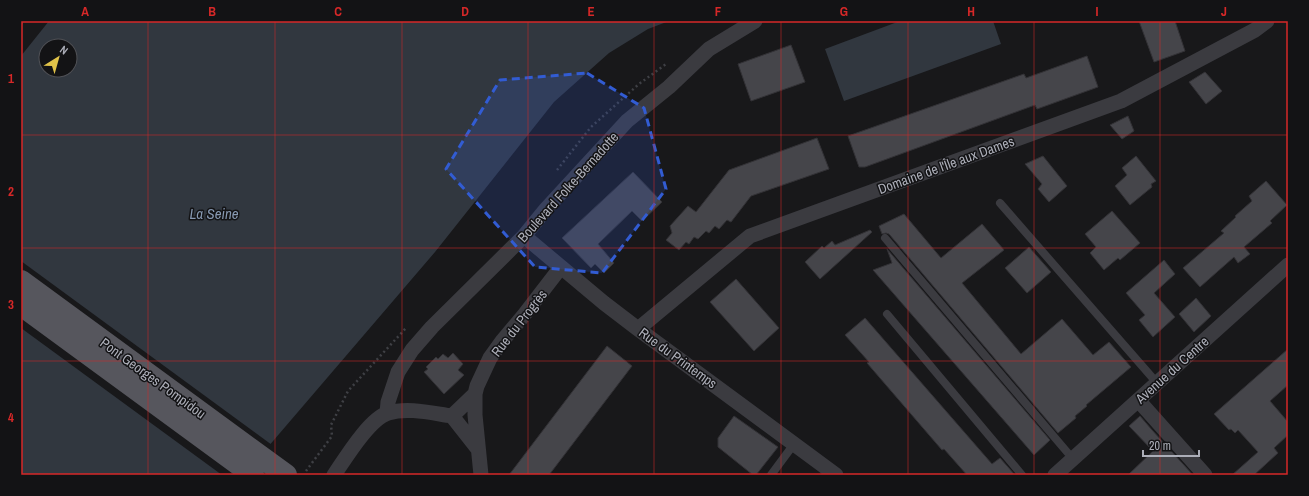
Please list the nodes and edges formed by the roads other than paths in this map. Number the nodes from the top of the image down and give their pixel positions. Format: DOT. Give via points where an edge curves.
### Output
graph roads {
  1 [pos="755,21"];
  2 [pos="1267,21"];
  3 [pos="1000,203"];
  4 [pos="524,236"];
  5 [pos="885,238"];
  6 [pos="1288,265"];
  7 [pos="561,267"];
  8 [pos="21,281"];
  9 [pos="21,305"];
  10 [pos="887,314"];
  11 [pos="638,329"];
  12 [pos="1158,383"];
  13 [pos="475,394"];
  14 [pos="1138,400"];
  15 [pos="387,413"];
  16 [pos="452,416"];
  17 [pos="794,444"];
  18 [pos="478,449"];
  19 [pos="1073,459"];
  20 [pos="254,475"];
  21 [pos="286,475"];
  22 [pos="334,475"];
  23 [pos="481,475"];
  24 [pos="771,475"];
  25 [pos="836,475"];
  26 [pos="1022,475"];
  27 [pos="1055,475"];
  28 [pos="1205,475"];
  1 -- 4 [label="street, Boulevard Folke-Bernadotte" via="709,49 669,87 627,121"];
  2 -- 11 [label="street, Domaine de l'Île aux Dames" via="1255,30 1121,101 750,236"];
  3 -- 12 [label="lane"];
  4 -- 7 [label="street, Rue du Printemps"];
  4 -- 15 [label="street, Boulevard Folke-Bernadotte" via="412,350 398,372"];
  5 -- 19 [label="lane"];
  6 -- 12 [label="street, Avenue du Centre"];
  7 -- 11 [label="street, Rue du Printemps"];
  7 -- 13 [label="street, Rue du Progrès" via="498,346 490,358"];
  8 -- 21 [label="main road, Pont Georges Pompidou"];
  9 -- 20 [label="main road, Pont Georges Pompidou"];
  10 -- 26 [label="lane"];
  11 -- 17 [label="street, Rue du Printemps"];
  12 -- 14 [label="street, Avenue du Centre"];
  13 -- 16 [label="street"];
  13 -- 18 [label="street, Rue du Progrès"];
  14 -- 19 [label="street, Avenue du Centre"];
  14 -- 28 [label="street"];
  15 -- 16 [label="street" via="408,411"];
  15 -- 22 [label="street" via="374,421"];
  16 -- 18 [label="street"];
  17 -- 24 [label="lane"];
  17 -- 25 [label="street, Rue du Printemps"];
  18 -- 23 [label="street, Rue du Progrès"];
  19 -- 27 [label="street, Avenue du Centre"];
}
